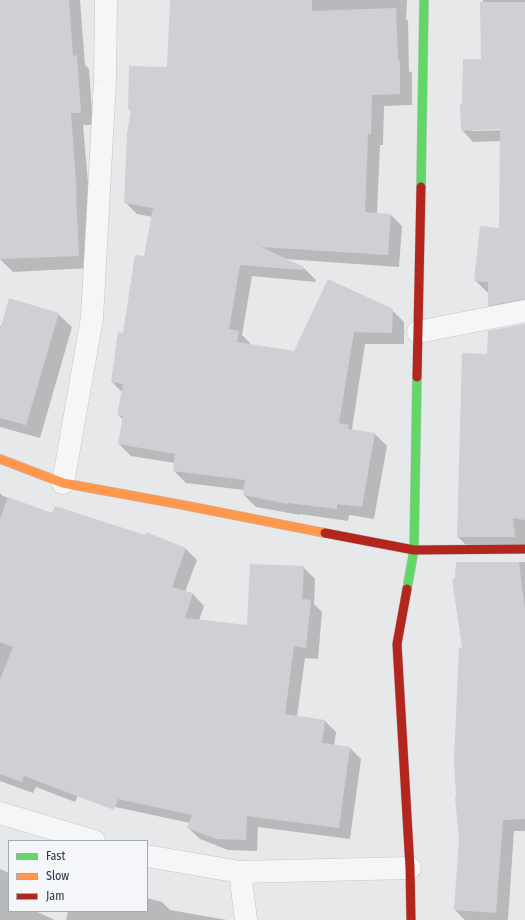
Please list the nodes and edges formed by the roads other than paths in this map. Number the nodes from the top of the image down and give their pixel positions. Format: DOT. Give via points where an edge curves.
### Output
graph roads {
  1 [pos="106,0"];
  2 [pos="424,0"];
  3 [pos="525,311"];
  4 [pos="418,332"];
  5 [pos="0,459"];
  6 [pos="63,483"];
  7 [pos="525,549"];
  8 [pos="414,550"];
  9 [pos="0,813"];
  10 [pos="91,840"];
  11 [pos="148,856"];
  12 [pos="410,868"];
  13 [pos="240,872"];
  14 [pos="246,920"];
  15 [pos="411,920"];
  1 -- 6 [label="street" via="105,81 92,318"];
  2 -- 4 [label="street"];
  3 -- 4 [label="street"];
  4 -- 8 [label="street"];
  5 -- 6 [label="street"];
  6 -- 8 [label="street"];
  7 -- 8 [label="street"];
  8 -- 12 [label="street" via="397,644"];
  9 -- 10 [label="street"];
  11 -- 13 [label="street"];
  12 -- 13 [label="street"];
  12 -- 15 [label="street"];
  13 -- 14 [label="street"];
}
